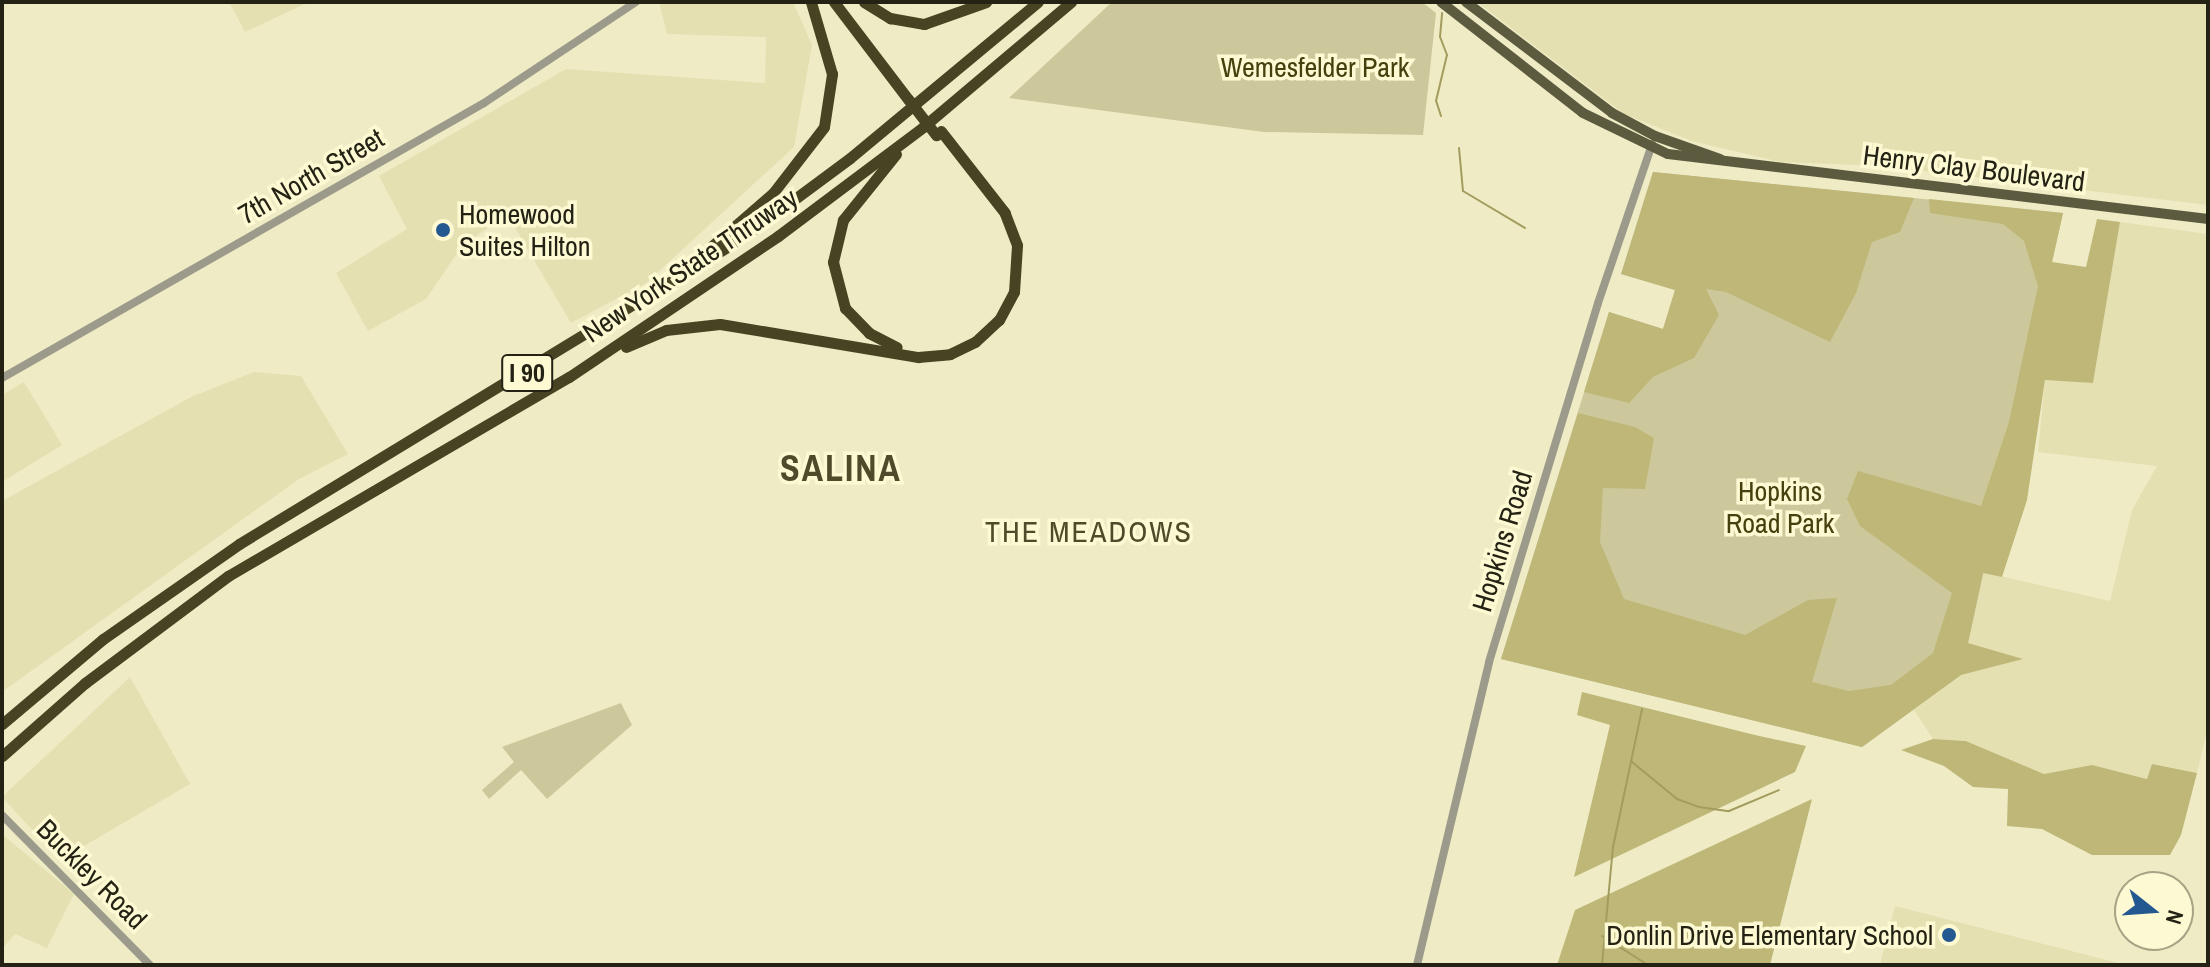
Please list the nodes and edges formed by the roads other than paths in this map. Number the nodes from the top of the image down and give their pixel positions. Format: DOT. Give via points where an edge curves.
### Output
graph roads {
  1 [pos="636,2"];
  2 [pos="811,2"];
  3 [pos="834,2"];
  4 [pos="840,2"];
  5 [pos="864,2"];
  6 [pos="986,2"];
  7 [pos="1038,2"];
  8 [pos="1071,2"];
  9 [pos="1466,2"];
  10 [pos="1445,6"];
  11 [pos="1525,50"];
  12 [pos="1511,56"];
  13 [pos="1558,75"];
  14 [pos="910,98"];
  15 [pos="923,127"];
  16 [pos="939,133"];
  17 [pos="1653,142"];
  18 [pos="2208,219"];
  19 [pos="634,308"];
  20 [pos="569,377"];
  21 [pos="2,378"];
  22 [pos="2,724"];
  23 [pos="3,756"];
  24 [pos="2,815"];
  25 [pos="150,965"];
  26 [pos="1417,965"];
  1 -- 21 [label="street, 7th North Street" via="484,103"];
  2 -- 19 [label="highway" via="828,49 832,82 828,114 814,146 732,230"];
  3 -- 14 [label="highway"];
  4 -- 14 [label="highway"];
  5 -- 6 [label="highway" via="890,18 924,24"];
  7 -- 19 [label="highway, New York State Thruway / I 90" via="850,158"];
  8 -- 15 [label="highway, New York State Thruway / I 90"];
  9 -- 11 [label="main road"];
  10 -- 11 [label="main road"];
  10 -- 12 [label="main road"];
  11 -- 13 [label="main road"];
  12 -- 13 [label="main road"];
  12 -- 17 [label="main road" via="1583,113"];
  13 -- 17 [label="main road"];
  14 -- 16 [label="highway, bridge"];
  15 -- 16 [label="highway" via="856,200 838,232 833,262 839,295 859,325 882,342 911,351 946,348 978,334 1000,310 1014,270 1001,215"];
  15 -- 20 [label="highway, New York State Thruway / I 90" via="778,236"];
  16 -- 20 [label="highway" via="1005,213 1017,245 1014,292 999,320 975,342 950,354 918,357 744,326 695,325 641,339"];
  17 -- 18 [label="main road, Henry Clay Boulevard" via="1734,164"];
  17 -- 26 [label="street, Hopkins Road" via="1489,662"];
  19 -- 22 [label="highway, New York State Thruway / I 90" via="239,544 103,639"];
  20 -- 23 [label="highway, New York State Thruway / I 90" via="228,576 85,683"];
  24 -- 25 [label="street, Buckley Road"];
}
